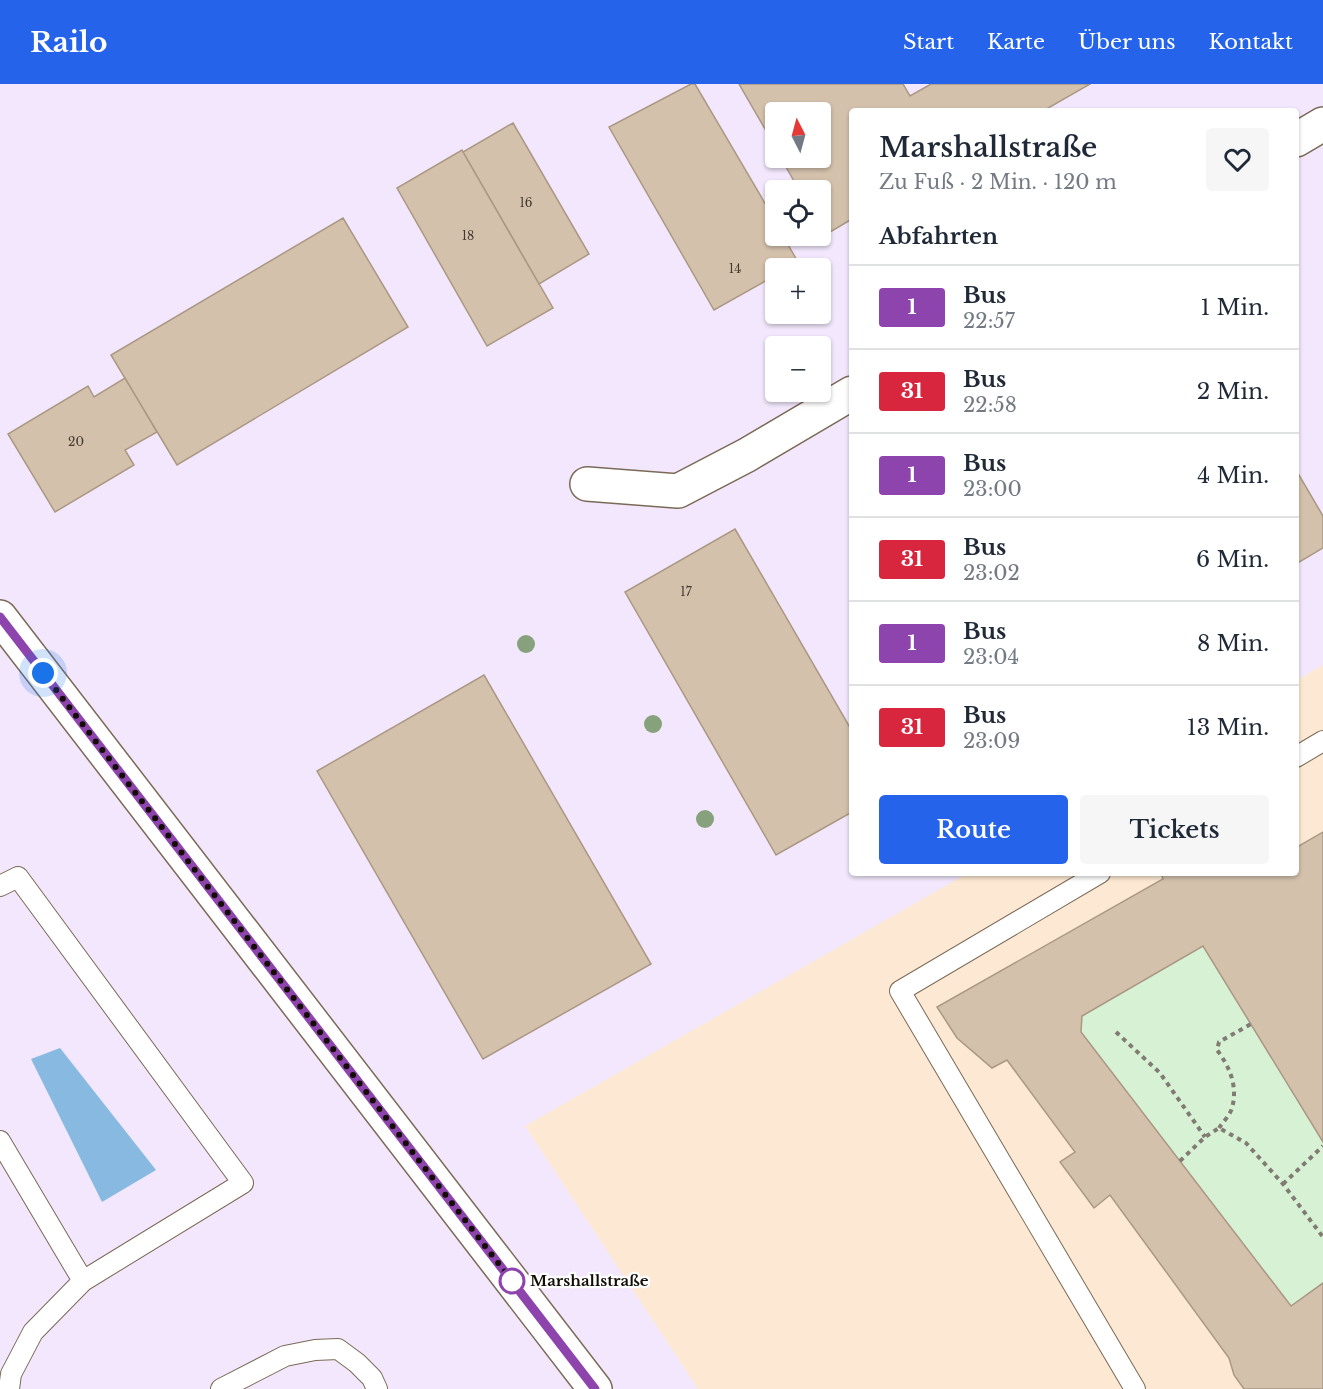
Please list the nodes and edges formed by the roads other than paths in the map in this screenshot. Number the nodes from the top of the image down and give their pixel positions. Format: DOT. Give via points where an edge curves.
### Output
graph roads {
  1 [pos="1323,124"];
  2 [pos="1299,138"];
  3 [pos="849,395"];
  4 [pos="587,484"];
  5 [pos="0,617"];
  6 [pos="1323,741"];
  7 [pos="1299,755"];
  8 [pos="1095,876"];
  9 [pos="0,886"];
  10 [pos="0,1141"];
  11 [pos="83,1281"];
  12 [pos="9,1389"];
  13 [pos="221,1389"];
  14 [pos="377,1389"];
  15 [pos="595,1389"];
  16 [pos="1135,1389"];
  1 -- 2 [label="street"];
  3 -- 4 [label="street" via="678,491"];
  5 -- 15 [label="street"];
  6 -- 7 [label="lane"];
  8 -- 16 [label="lane" via="900,991"];
  9 -- 11 [label="lane" via="18,877 243,1183"];
  10 -- 11 [label="lane"];
  11 -- 12 [label="lane" via="33,1332 11,1374"];
  13 -- 14 [label="lane" via="285,1356 338,1349 372,1378"];
}
